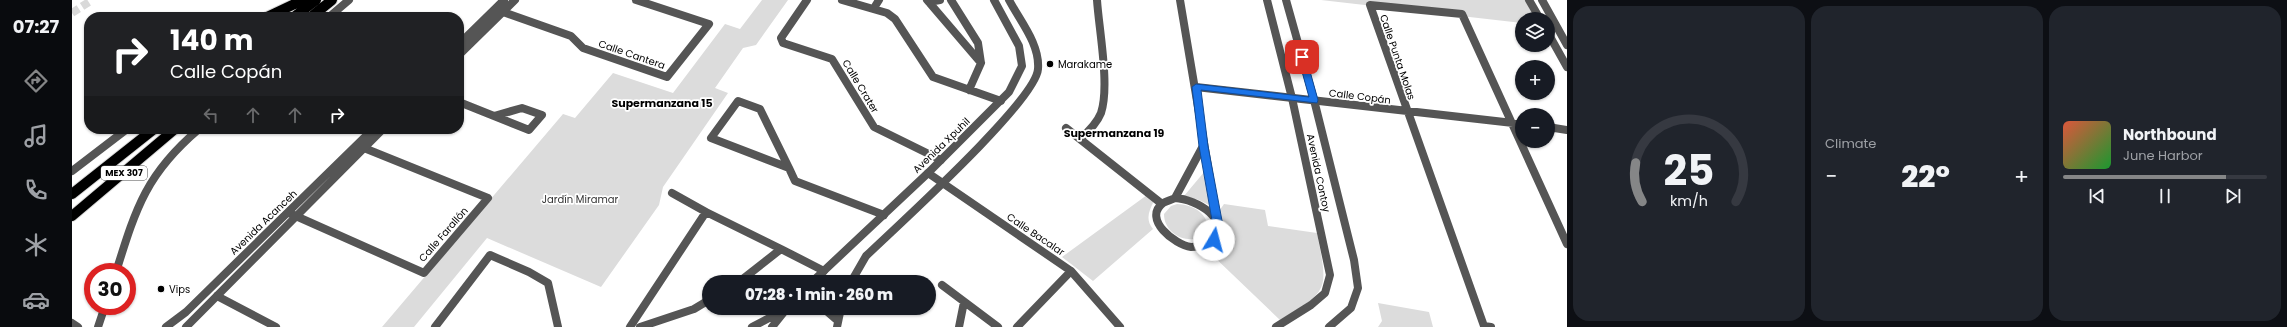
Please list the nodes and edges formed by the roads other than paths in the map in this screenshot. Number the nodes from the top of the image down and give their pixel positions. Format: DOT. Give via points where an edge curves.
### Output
graph roads {
  1 [pos="290,0"];
  2 [pos="303,0"];
  3 [pos="316,0"];
  4 [pos="332,0"];
  5 [pos="350,0"];
  6 [pos="504,0"];
  7 [pos="516,0"];
  8 [pos="636,0"];
  9 [pos="807,0"];
  10 [pos="842,0"];
  11 [pos="879,0"];
  12 [pos="940,0"];
  13 [pos="951,0"];
  14 [pos="994,0"];
  15 [pos="1008,0"];
  16 [pos="1097,0"];
  17 [pos="1180,0"];
  18 [pos="1267,0"];
  19 [pos="1286,0"];
  20 [pos="1529,0"];
  21 [pos="1542,0"];
  22 [pos="928,1"];
  23 [pos="874,8"];
  24 [pos="274,12"];
  25 [pos="278,12"];
  26 [pos="300,12"];
  27 [pos="317,12"];
  28 [pos="335,12"];
  29 [pos="503,12"];
  30 [pos="1536,12"];
  31 [pos="464,39"];
  32 [pos="1555,45"];
  33 [pos="1567,45"];
  34 [pos="464,50"];
  35 [pos="981,63"];
  36 [pos="1567,66"];
  37 [pos="1196,87"];
  38 [pos="969,90"];
  39 [pos="1292,98"];
  40 [pos="1314,100"];
  41 [pos="1001,101"];
  42 [pos="464,104"];
  43 [pos="1406,111"];
  44 [pos="494,116"];
  45 [pos="1510,123"];
  46 [pos="1515,123"];
  47 [pos="1066,128"];
  48 [pos="1555,128"];
  49 [pos="1567,130"];
  50 [pos="120,134"];
  51 [pos="148,134"];
  52 [pos="169,134"];
  53 [pos="194,134"];
  54 [pos="368,134"];
  55 [pos="378,134"];
  56 [pos="1080,139"];
  57 [pos="1204,146"];
  58 [pos="364,148"];
  59 [pos="940,160"];
  60 [pos="789,168"];
  61 [pos="72,171"];
  62 [pos="928,173"];
  63 [pos="941,182"];
  64 [pos="672,193"];
  65 [pos="72,194"];
  66 [pos="1175,198"];
  67 [pos="1162,204"];
  68 [pos="706,212"];
  69 [pos="293,214"];
  70 [pos="884,215"];
  71 [pos="72,216"];
  72 [pos="1218,226"];
  73 [pos="1567,244"];
  74 [pos="781,249"];
  75 [pos="119,263"];
  76 [pos="824,271"];
  77 [pos="1071,271"];
  78 [pos="749,275"];
  79 [pos="820,275"];
  80 [pos="855,275"];
  81 [pos="942,285"];
  82 [pos="216,296"];
  83 [pos="964,302"];
  84 [pos="702,304"];
  85 [pos="102,315"];
  86 [pos="774,315"];
  87 [pos="781,315"];
  88 [pos="830,315"];
  89 [pos="72,323"];
  90 [pos="838,324"];
  91 [pos="78,327"];
  92 [pos="98,327"];
  93 [pos="166,327"];
  94 [pos="186,327"];
  95 [pos="276,327"];
  96 [pos="435,327"];
  97 [pos="558,327"];
  98 [pos="630,327"];
  99 [pos="640,327"];
  100 [pos="752,327"];
  101 [pos="772,327"];
  102 [pos="959,327"];
  103 [pos="998,327"];
  104 [pos="1017,327"];
  105 [pos="1120,327"];
  106 [pos="1276,327"];
  107 [pos="1329,327"];
  108 [pos="1491,327"];
  1 -- 24 [label="street"];
  2 -- 25 [label="main road"];
  3 -- 26 [label="main road"];
  4 -- 27 [label="main road"];
  5 -- 28 [label="street"];
  6 -- 31 [label="street"];
  7 -- 29 [label="street"];
  8 -- 29 [label="street, Calle Cantera" via="709,24 667,77 583,48 571,36"];
  9 -- 59 [label="street, Calle Crater" via="781,38 783,43 832,59 874,127"];
  10 -- 23 [label="street"];
  11 -- 23 [label="street"];
  12 -- 22 [label="street"];
  13 -- 35 [label="street" via="978,43"];
  14 -- 41 [label="street, Avenida Xpuhil" via="1019,46 1022,66 1016,82"];
  15 -- 63 [label="street" via="1035,47 1038,70 1028,91 1006,117"];
  16 -- 56 [label="street" via="1103,96 1101,113 1093,127"];
  17 -- 37 [label="street"];
  18 -- 39 [label="street, Avenida Contoy"];
  19 -- 40 [label="street, Avenida Contoy"];
  20 -- 30 [label="street"];
  21 -- 33 [label="street"];
  22 -- 35 [label="street"];
  23 -- 38 [label="street" via="887,13 895,20 933,77"];
  29 -- 34 [label="street"];
  32 -- 36 [label="street"];
  35 -- 38 [label="street"];
  37 -- 39 [label="street, Calle Copán"];
  37 -- 57 [label="street"];
  38 -- 41 [label="street"];
  39 -- 40 [label="street, Calle Copán"];
  39 -- 106 [label="street, Avenida Contoy" via="1330,276 1325,293"];
  40 -- 43 [label="street, Calle Copán"];
  40 -- 107 [label="street, Avenida Contoy" via="1354,260 1358,288 1351,308"];
  41 -- 59 [label="street, Avenida Xpuhil"];
  42 -- 44 [label="street"];
  43 -- 45 [label="street, Calle Copán"];
  43 -- 45 [label="street, Calle Punta Molas" via="1370,5 1462,14"];
  43 -- 108 [label="street" via="1484,326"];
  44 -- 44 [label="street" via="529,130 542,115 522,108"];
  45 -- 46 [label="street, Calle Copán"];
  45 -- 73 [label="street"];
  47 -- 56 [label="street"];
  48 -- 49 [label="street"];
  50 -- 61 [label="street"];
  51 -- 65 [label="main road, MEX 307"];
  52 -- 71 [label="main road, MEX 307"];
  53 -- 75 [label="street" via="158,169 144,194"];
  54 -- 69 [label="street, Avenida Acanceh"];
  55 -- 58 [label="street, Avenida Acanceh"];
  56 -- 67 [label="street"];
  57 -- 66 [label="street"];
  57 -- 72 [label="street"];
  58 -- 69 [label="street, Avenida Acanceh"];
  58 -- 69 [label="street, Calle Farallón" via="488,198 424,273"];
  59 -- 62 [label="street, Avenida Xpuhil"];
  60 -- 60 [label="street" via="760,109 738,101 711,138"];
  60 -- 70 [label="street" via="795,181"];
  62 -- 63 [label="street, Calle Bacalar"];
  62 -- 70 [label="street, Avenida Xpuhil"];
  63 -- 77 [label="street, Calle Bacalar"];
  63 -- 80 [label="street" via="866,256"];
  64 -- 68 [label="street"];
  66 -- 67 [label="street"];
  66 -- 72 [label="street" via="1184,198 1202,205 1210,211"];
  67 -- 72 [label="street" via="1158,209 1158,224 1167,235 1180,244 1195,247 1208,244 1218,233"];
  68 -- 74 [label="street"];
  68 -- 98 [label="street"];
  69 -- 82 [label="street, Avenida Acanceh"];
  69 -- 93 [label="street, Avenida Acanceh" via="186,312"];
  70 -- 76 [label="street, Avenida Xpuhil"];
  74 -- 76 [label="street"];
  74 -- 78 [label="street"];
  76 -- 79 [label="street, Avenida Xpuhil"];
  77 -- 104 [label="street"];
  77 -- 105 [label="street, Calle Bacalar"];
  81 -- 83 [label="street"];
  82 -- 94 [label="street, Avenida Acanceh"];
  82 -- 95 [label="street"];
  83 -- 102 [label="street"];
  83 -- 103 [label="street"];
  84 -- 99 [label="street"];
  85 -- 92 [label="street"];
  86 -- 100 [label="street"];
  87 -- 101 [label="street"];
  88 -- 90 [label="street"];
  89 -- 91 [label="street"];
  96 -- 97 [label="street" via="490,255 530,272 548,283"];
}
